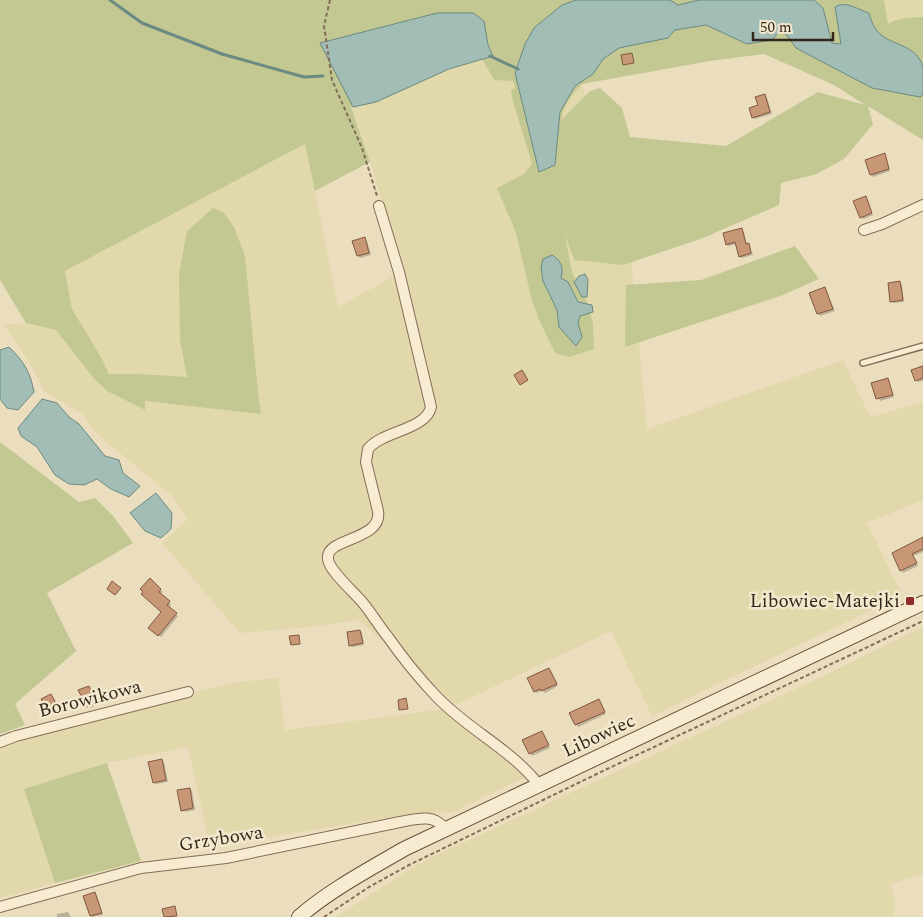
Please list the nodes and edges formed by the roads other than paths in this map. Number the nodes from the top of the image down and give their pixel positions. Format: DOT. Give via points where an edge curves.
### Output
graph roads {
  1 [pos="923,205"];
  2 [pos="380,206"];
  3 [pos="864,230"];
  4 [pos="923,346"];
  5 [pos="863,363"];
  6 [pos="923,603"];
  7 [pos="188,692"];
  8 [pos="0,742"];
  9 [pos="539,785"];
  10 [pos="445,829"];
  11 [pos="0,907"];
  12 [pos="299,917"];
  1 -- 3 [label="street"];
  2 -- 9 [label="street" via="431,407 424,419 377,441 368,449 366,462 379,519 366,532 331,550 328,561 436,696 528,772"];
  4 -- 5 [label="lane"];
  6 -- 9 [label="street, Libowiec"];
  7 -- 8 [label="street, Borowikowa"];
  9 -- 10 [label="street, Libowiec"];
  10 -- 11 [label="street, Grzybowa" via="428,818 400,822 226,858 142,868"];
  10 -- 12 [label="street, Libowiec" via="355,877"];
}
